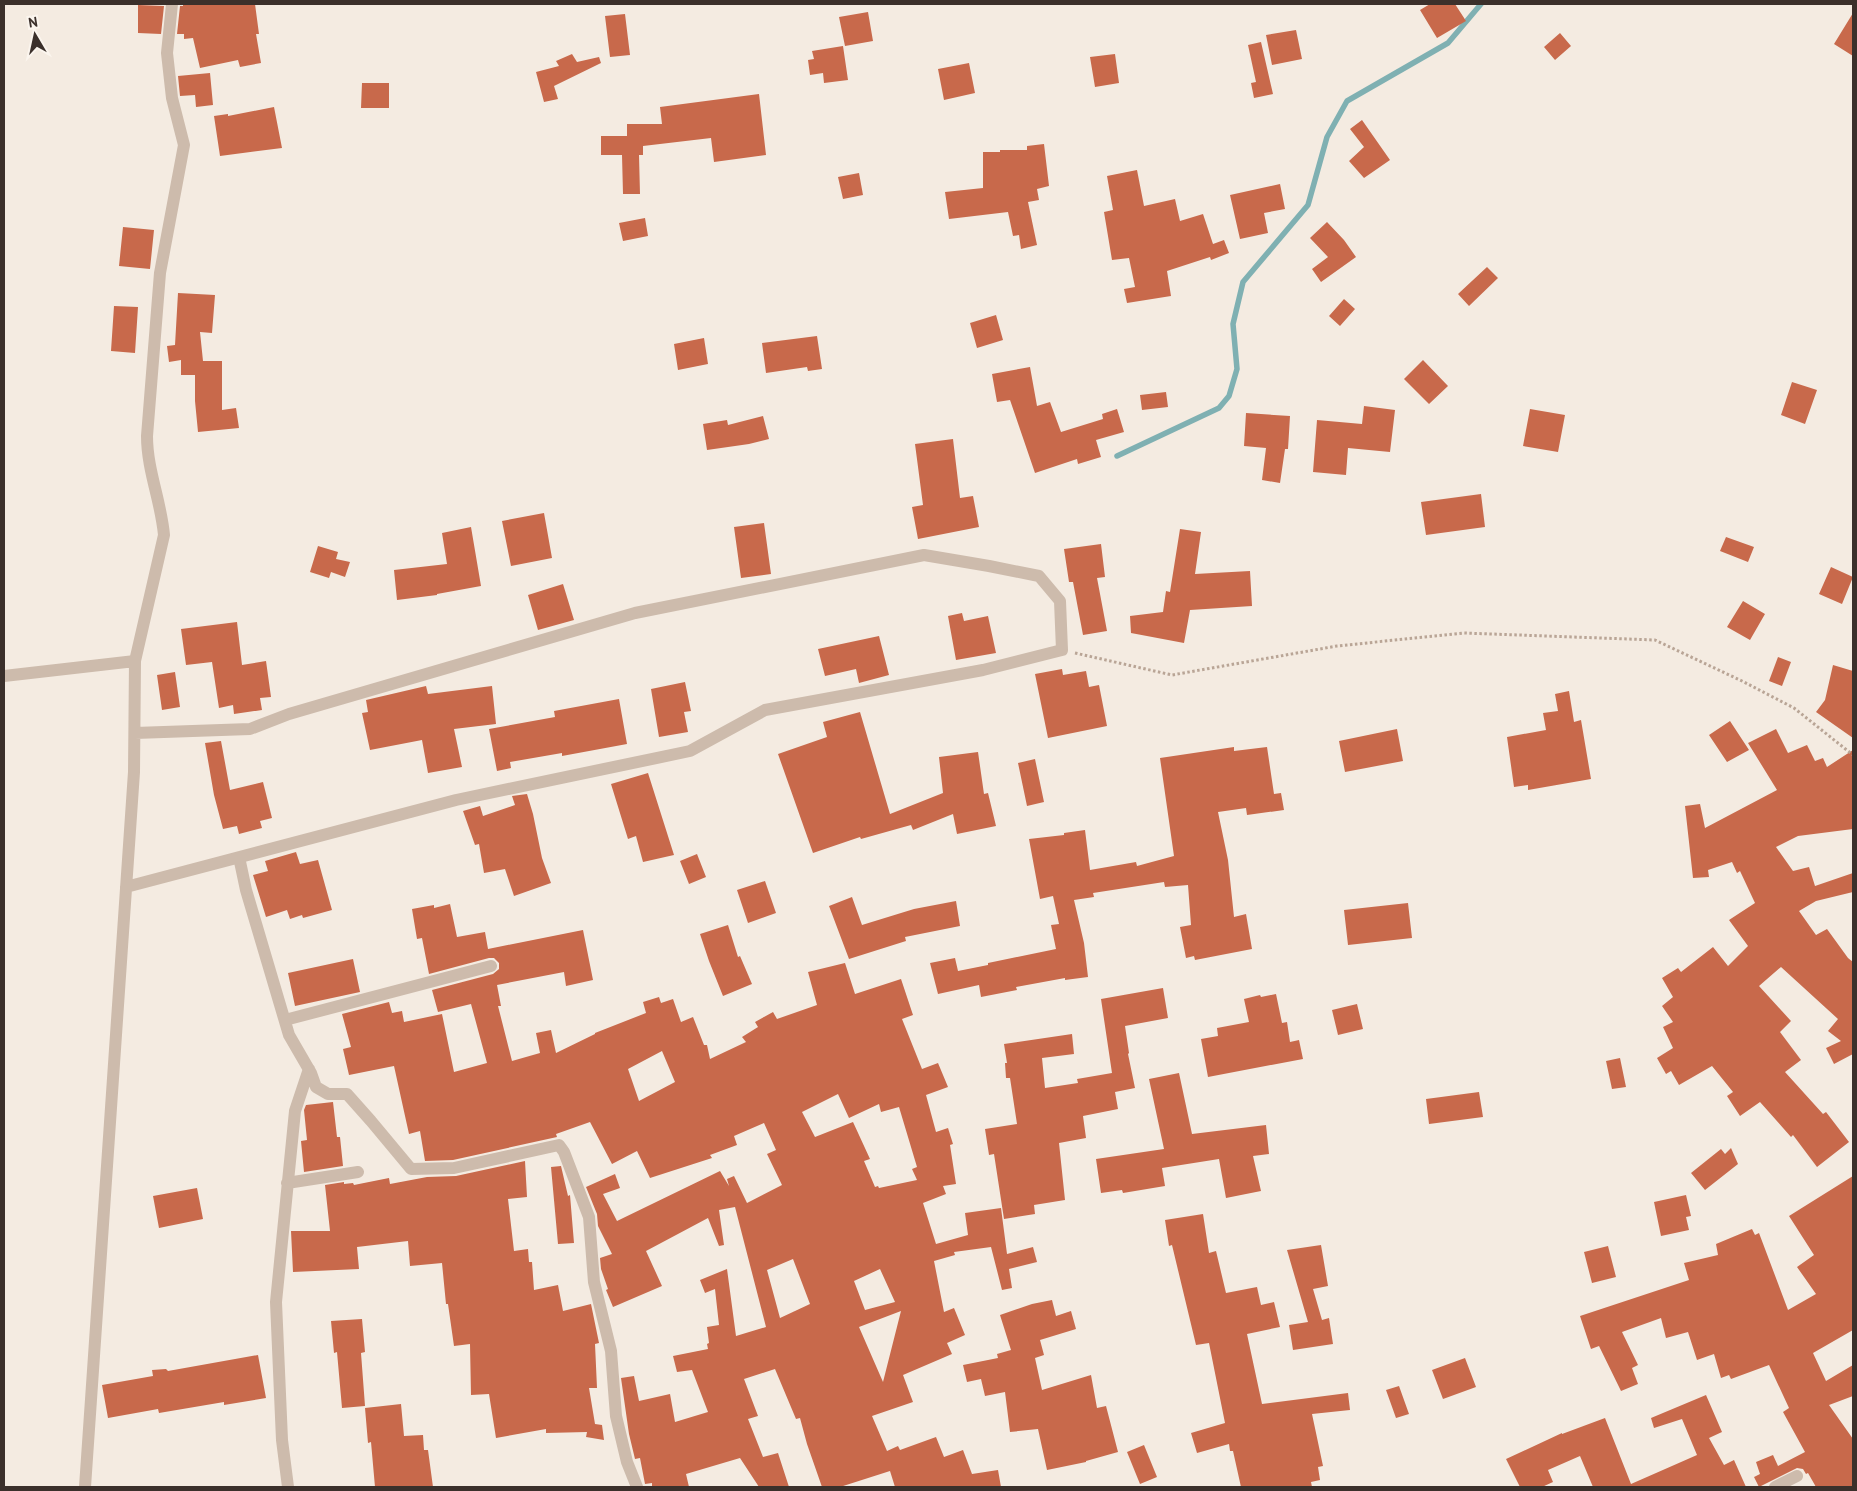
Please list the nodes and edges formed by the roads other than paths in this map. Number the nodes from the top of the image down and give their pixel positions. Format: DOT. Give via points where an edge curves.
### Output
graph roads {
  1 [pos="172,4"];
  2 [pos="135,660"];
  3 [pos="4,676"];
  4 [pos="134,733"];
  5 [pos="240,857"];
  6 [pos="126,887"];
  7 [pos="492,966"];
  8 [pos="285,1020"];
  9 [pos="309,1069"];
  10 [pos="358,1172"];
  11 [pos="287,1183"];
  12 [pos="1797,1476"];
  13 [pos="85,1487"];
  14 [pos="288,1487"];
  15 [pos="636,1487"];
  16 [pos="1775,1487"];
  1 -- 2 [label="street" via="167,53 172,98 184,146 160,273 147,436 147,454 164,535"];
  2 -- 3 [label="street"];
  2 -- 4 [label="street"];
  4 -- 5 [label="street" via="250,729 289,714 636,613 924,556 1039,576 1060,600 1062,650 983,670 765,710 690,751 456,800"];
  4 -- 6 [label="street"];
  5 -- 6 [label="street"];
  5 -- 8 [label="street" via="246,890"];
  6 -- 13 [label="street"];
  7 -- 8 [label="street"];
  8 -- 9 [label="street" via="289,1034"];
  9 -- 11 [label="street" via="295,1110"];
  9 -- 15 [label="street" via="316,1087 328,1094 347,1094 411,1169 454,1168 559,1145 589,1217 594,1282 610,1351 616,1416"];
  10 -- 11 [label="street"];
  11 -- 14 [label="street" via="276,1302 282,1440"];
  12 -- 16 [label="street"];
}
